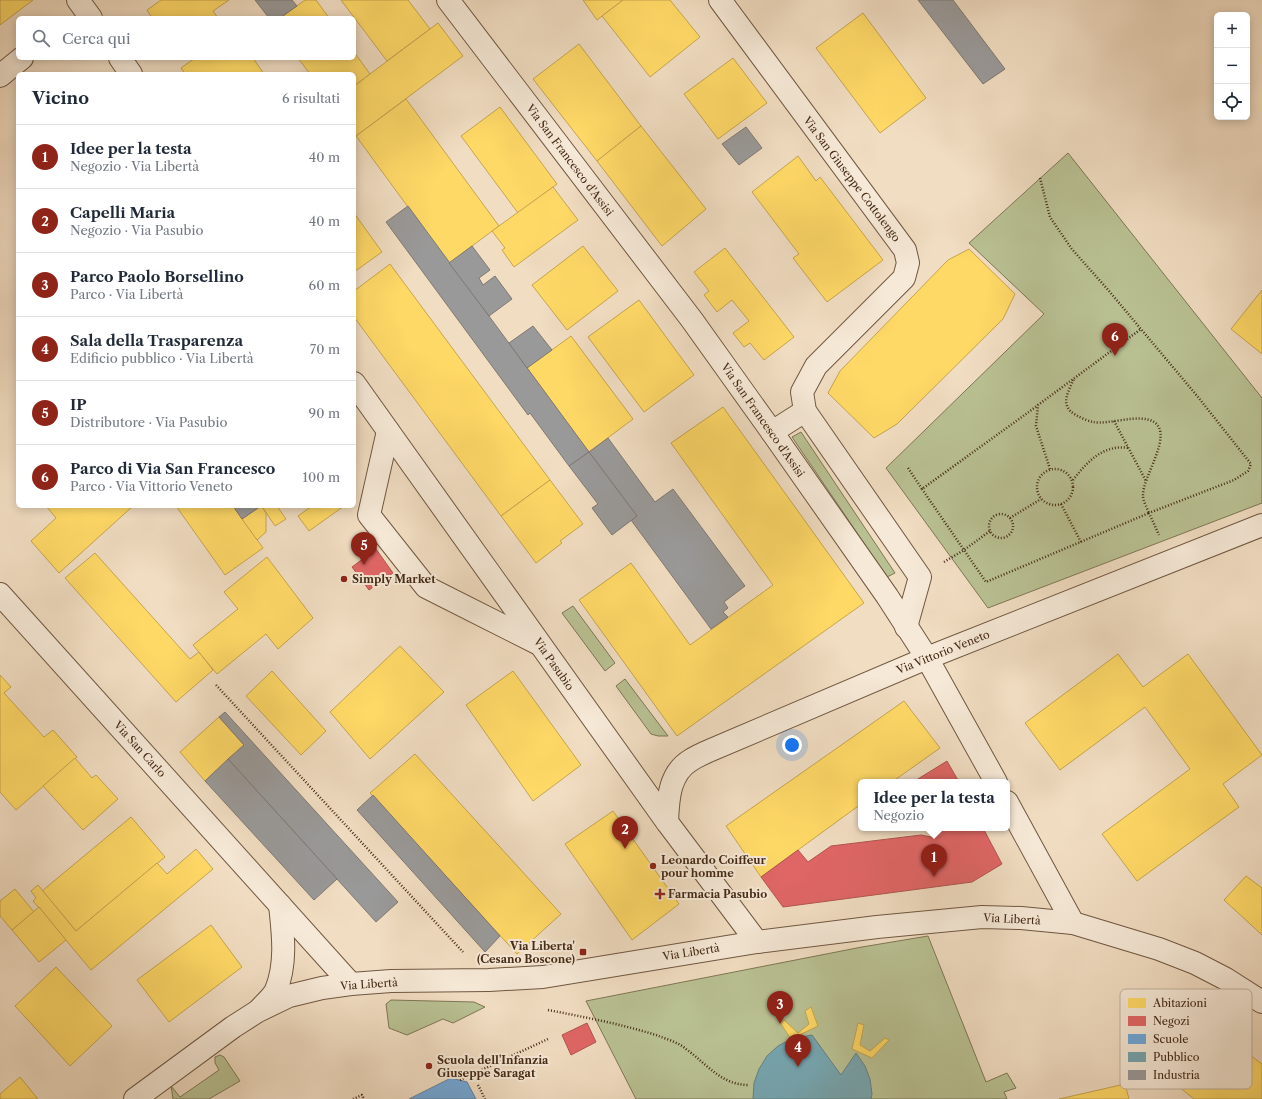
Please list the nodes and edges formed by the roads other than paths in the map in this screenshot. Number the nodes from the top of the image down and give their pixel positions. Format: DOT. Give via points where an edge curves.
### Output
graph roads {
  1 [pos="448,0"];
  2 [pos="720,0"];
  3 [pos="20,60"];
  4 [pos="121,60"];
  5 [pos="130,72"];
  6 [pos="0,76"];
  7 [pos="356,387"];
  8 [pos="803,402"];
  9 [pos="388,431"];
  10 [pos="772,432"];
  11 [pos="1262,525"];
  12 [pos="0,594"];
  13 [pos="906,627"];
  14 [pos="540,644"];
  15 [pos="927,658"];
  16 [pos="994,779"];
  17 [pos="1010,807"];
  18 [pos="667,822"];
  19 [pos="280,905"];
  20 [pos="1074,923"];
  21 [pos="757,942"];
  22 [pos="351,984"];
  23 [pos="1242,989"];
  24 [pos="1252,996"];
  25 [pos="1262,1002"];
  26 [pos="258,1011"];
  27 [pos="135,1099"];
  1 -- 10 [label="street, Via San Francesco d'Assisi" via="687,313"];
  2 -- 8 [label="street, Via San Giuseppe Cottolengo" via="905,250 908,263 904,278 816,366"];
  3 -- 6 [label="street"];
  4 -- 5 [label="street"];
  7 -- 9 [label="street, Via Pasubio"];
  8 -- 10 [label="street"];
  8 -- 13 [label="street" via="920,577"];
  9 -- 14 [label="street, Via Pasubio"];
  9 -- 14 [label="street" via="369,515 426,587"];
  10 -- 13 [label="street, Via San Francesco d'Assisi"];
  11 -- 15 [label="street, Via Vittorio Veneto"];
  12 -- 19 [label="street, Via San Carlo"];
  13 -- 15 [label="street, Via San Francesco d'Assisi"];
  14 -- 18 [label="street, Via Pasubio"];
  15 -- 16 [label="street"];
  15 -- 18 [label="street, Via Vittorio Veneto" via="690,760 677,773 669,793"];
  17 -- 20 [label="street"];
  18 -- 21 [label="street, Via Pasubio"];
  19 -- 22 [label="street, Via San Carlo"];
  19 -- 26 [label="street" via="282,967 275,991"];
  20 -- 21 [label="street, Via Libertà" via="982,917 877,926"];
  20 -- 23 [label="street, Via Libertà" via="1195,963"];
  21 -- 22 [label="street, Via Libertà" via="544,976"];
  22 -- 26 [label="street, Via Libertà" via="288,996"];
  24 -- 25 [label="street, Via Libertà"];
  26 -- 27 [label="street, Via Libertà"];
}
